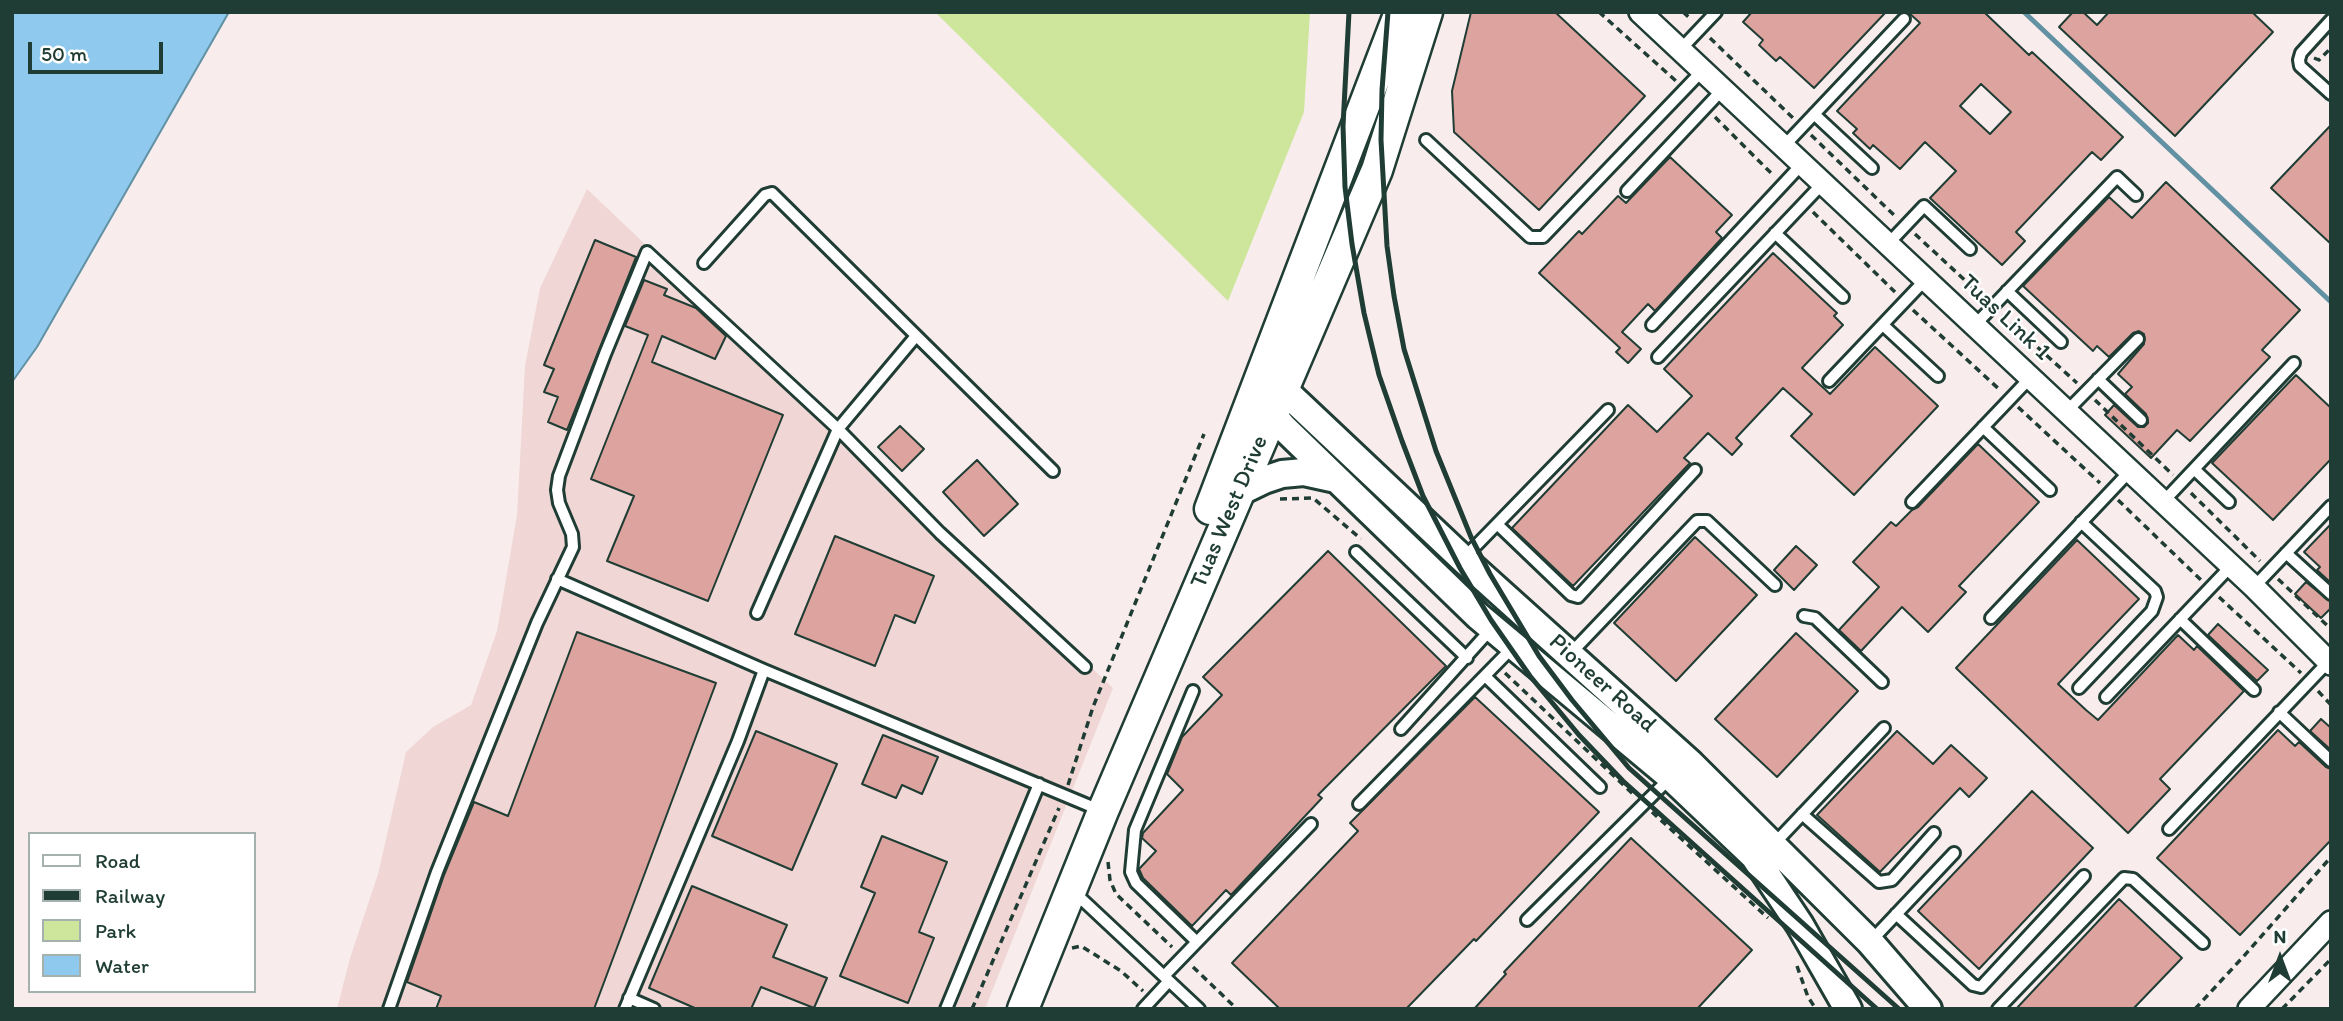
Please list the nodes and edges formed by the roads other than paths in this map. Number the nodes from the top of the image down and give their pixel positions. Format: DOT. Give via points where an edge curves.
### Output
graph roads {
  1 [pos="1400,12"];
  2 [pos="1427,12"];
  3 [pos="1640,12"];
  4 [pos="1713,13"];
  5 [pos="1904,19"];
  6 [pos="2331,20"];
  7 [pos="1681,50"];
  8 [pos="1703,70"];
  9 [pos="1723,89"];
  10 [pos="2331,94"];
  11 [pos="1814,114"];
  12 [pos="1426,140"];
  13 [pos="1784,146"];
  14 [pos="1802,164"];
  15 [pos="1872,168"];
  16 [pos="1823,183"];
  17 [pos="1627,191"];
  18 [pos="2136,195"];
  19 [pos="1775,233"];
  20 [pos="1888,244"];
  21 [pos="1970,248"];
  22 [pos="704,263"];
  23 [pos="1925,280"];
  24 [pos="2007,292"];
  25 [pos="1843,296"];
  26 [pos="1652,325"];
  27 [pos="1883,325"];
  28 [pos="1975,326"];
  29 [pos="916,336"];
  30 [pos="2138,339"];
  31 [pos="2061,342"];
  32 [pos="1658,357"];
  33 [pos="2294,363"];
  34 [pos="1937,376"];
  35 [pos="2030,378"];
  36 [pos="2098,379"];
  37 [pos="1829,381"];
  38 [pos="1269,392"];
  39 [pos="1608,410"];
  40 [pos="2066,412"];
  41 [pos="2141,420"];
  42 [pos="1983,428"];
  43 [pos="838,429"];
  44 [pos="2194,469"];
  45 [pos="1695,470"];
  46 [pos="1053,471"];
  47 [pos="2130,471"];
  48 [pos="1336,479"];
  49 [pos="2050,490"];
  50 [pos="1237,493"];
  51 [pos="1912,502"];
  52 [pos="2163,502"];
  53 [pos="2229,502"];
  54 [pos="2331,506"];
  55 [pos="2081,522"];
  56 [pos="1497,524"];
  57 [pos="1356,552"];
  58 [pos="2286,553"];
  59 [pos="1463,559"];
  60 [pos="2231,566"];
  61 [pos="557,579"];
  62 [pos="1775,585"];
  63 [pos="2254,587"];
  64 [pos="2331,594"];
  65 [pos="757,614"];
  66 [pos="1804,616"];
  67 [pos="1991,618"];
  68 [pos="2180,620"];
  69 [pos="1492,628"];
  70 [pos="1506,655"];
  71 [pos="1569,655"];
  72 [pos="1467,658"];
  73 [pos="2329,663"];
  74 [pos="1085,667"];
  75 [pos="764,670"];
  76 [pos="1485,676"];
  77 [pos="1882,682"];
  78 [pos="2079,688"];
  79 [pos="2254,690"];
  80 [pos="1193,691"];
  81 [pos="2106,697"];
  82 [pos="2280,712"];
  83 [pos="1884,728"];
  84 [pos="1401,729"];
  85 [pos="2331,761"];
  86 [pos="1671,777"];
  87 [pos="1039,784"];
  88 [pos="1600,787"];
  89 [pos="1086,804"];
  90 [pos="1359,804"];
  91 [pos="1802,814"];
  92 [pos="1311,824"];
  93 [pos="2169,829"];
  94 [pos="1934,833"];
  95 [pos="1773,844"];
  96 [pos="1954,853"];
  97 [pos="2084,876"];
  98 [pos="1065,884"];
  99 [pos="1896,915"];
  100 [pos="1527,919"];
  101 [pos="2324,934"];
  102 [pos="1197,942"];
  103 [pos="1870,942"];
  104 [pos="2203,943"];
  105 [pos="1167,979"];
  106 [pos="627,1003"];
  107 [pos="2000,1008"];
  108 [pos="389,1009"];
  109 [pos="654,1009"];
  110 [pos="946,1009"];
  111 [pos="1007,1009"];
  112 [pos="1023,1009"];
  113 [pos="1143,1009"];
  114 [pos="1199,1009"];
  115 [pos="1848,1009"];
  116 [pos="1928,1009"];
  117 [pos="2249,1009"];
  1 -- 38 [label="main road, Tuas West Drive"];
  2 -- 38 [label="main road, Tuas West Drive" via="1377,170"];
  3 -- 7 [label="street, Tuas Link 1"];
  4 -- 7 [label="lane"];
  5 -- 11 [label="lane"];
  6 -- 10 [label="lane" via="2301,53 2300,66"];
  7 -- 8 [label="street, Tuas Link 1"];
  8 -- 9 [label="street, Tuas Link 1"];
  8 -- 12 [label="lane" via="1543,237 1530,237"];
  9 -- 13 [label="street, Tuas Link 1"];
  9 -- 17 [label="lane"];
  11 -- 13 [label="lane"];
  11 -- 15 [label="lane"];
  13 -- 14 [label="street, Tuas Link 1"];
  14 -- 16 [label="street, Tuas Link 1"];
  14 -- 26 [label="lane"];
  16 -- 19 [label="lane"];
  16 -- 20 [label="street, Tuas Link 1"];
  18 -- 24 [label="lane" via="2117,177"];
  19 -- 25 [label="lane"];
  19 -- 32 [label="lane"];
  20 -- 21 [label="lane" via="1924,206"];
  20 -- 23 [label="street, Tuas Link 1"];
  22 -- 29 [label="lane" via="765,195 772,193"];
  23 -- 27 [label="lane"];
  23 -- 28 [label="street, Tuas Link 1"];
  24 -- 28 [label="lane"];
  24 -- 31 [label="lane"];
  27 -- 34 [label="lane"];
  27 -- 37 [label="lane"];
  28 -- 35 [label="street, Tuas Link 1"];
  29 -- 43 [label="lane"];
  29 -- 46 [label="lane"];
  30 -- 36 [label="lane"];
  33 -- 44 [label="lane"];
  35 -- 40 [label="street, Tuas Link 1"];
  35 -- 42 [label="lane"];
  36 -- 40 [label="lane"];
  36 -- 41 [label="lane"];
  38 -- 48 [label="street, Pioneer Road"];
  38 -- 50 [label="main road, Tuas West Drive"];
  38 -- 59 [label="street, Pioneer Road"];
  38 -- 89 [label="main road, Tuas West Drive"];
  39 -- 56 [label="lane"];
  40 -- 47 [label="street, Tuas Link 1"];
  42 -- 49 [label="lane"];
  42 -- 51 [label="lane"];
  43 -- 61 [label="lane" via="647,252 559,476 559,503 573,547"];
  43 -- 65 [label="lane"];
  43 -- 74 [label="lane" via="940,533"];
  44 -- 52 [label="lane"];
  44 -- 53 [label="lane"];
  45 -- 56 [label="lane" via="1578,597"];
  47 -- 52 [label="street, Tuas Link 1"];
  47 -- 55 [label="lane"];
  48 -- 50 [label="street" via="1304,472 1283,474"];
  48 -- 69 [label="street, Pioneer Road"];
  50 -- 89 [label="main road, Tuas West Drive"];
  52 -- 60 [label="street, Tuas Link 1"];
  54 -- 58 [label="lane"];
  55 -- 67 [label="lane"];
  55 -- 78 [label="lane" via="2157,597 2152,611"];
  56 -- 59 [label="lane"];
  57 -- 72 [label="lane"];
  58 -- 63 [label="lane"];
  58 -- 64 [label="lane"];
  59 -- 71 [label="street, Pioneer Road"];
  60 -- 63 [label="street, Tuas Link 1"];
  60 -- 68 [label="lane"];
  61 -- 75 [label="lane"];
  61 -- 108 [label="lane" via="437,872"];
  62 -- 71 [label="lane" via="1707,521 1700,520"];
  63 -- 73 [label="street, Tuas Link 1"];
  66 -- 77 [label="lane" via="1815,618"];
  68 -- 79 [label="lane"];
  68 -- 81 [label="lane"];
  69 -- 70 [label="street, Pioneer Road"];
  69 -- 72 [label="lane"];
  70 -- 76 [label="lane"];
  70 -- 86 [label="street, Pioneer Road"];
  71 -- 95 [label="street, Pioneer Road"];
  72 -- 84 [label="lane"];
  73 -- 82 [label="lane"];
  75 -- 87 [label="lane"];
  75 -- 106 [label="lane"];
  76 -- 88 [label="lane"];
  76 -- 90 [label="lane"];
  80 -- 102 [label="lane" via="1135,830 1131,872 1136,883"];
  82 -- 85 [label="lane"];
  82 -- 93 [label="lane"];
  83 -- 91 [label="lane"];
  86 -- 100 [label="lane"];
  86 -- 115 [label="street, Pioneer Road" via="1754,856"];
  87 -- 89 [label="lane"];
  87 -- 110 [label="lane"];
  89 -- 98 [label="main road, Tuas West Drive"];
  91 -- 94 [label="lane" via="1879,883 1892,880"];
  91 -- 95 [label="lane"];
  92 -- 102 [label="lane"];
  95 -- 103 [label="street, Pioneer Road"];
  96 -- 99 [label="lane"];
  97 -- 99 [label="lane" via="1981,987 1973,985"];
  98 -- 105 [label="lane"];
  98 -- 111 [label="main road, Tuas West Drive"];
  98 -- 112 [label="main road, Tuas West Drive"];
  99 -- 103 [label="lane"];
  101 -- 117 [label="street"];
  102 -- 105 [label="lane"];
  103 -- 116 [label="street, Pioneer Road"];
  104 -- 107 [label="lane" via="2133,879 2124,878"];
  105 -- 113 [label="lane"];
  105 -- 114 [label="lane"];
  106 -- 109 [label="lane"];
}
